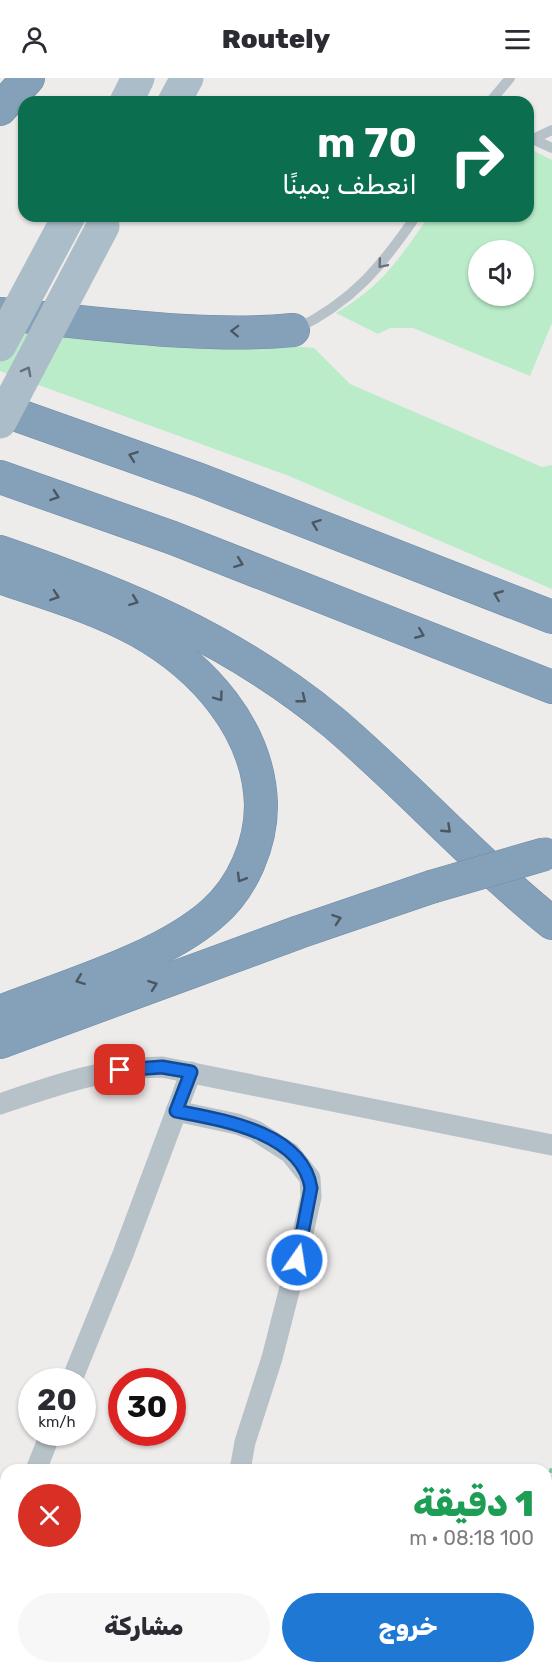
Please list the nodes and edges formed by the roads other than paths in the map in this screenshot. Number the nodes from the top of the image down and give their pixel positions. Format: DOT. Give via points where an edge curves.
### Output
graph roads {
  1 [pos="28,78"];
  2 [pos="138,78"];
  3 [pos="187,78"];
  4 [pos="510,78"];
  5 [pos="129,96"];
  6 [pos="177,96"];
  7 [pos="495,96"];
  8 [pos="0,109"];
  9 [pos="552,130"];
  10 [pos="534,137"];
  11 [pos="534,140"];
  12 [pos="552,148"];
  13 [pos="66,222"];
  14 [pos="105,222"];
  15 [pos="412,222"];
  16 [pos="0,314"];
  17 [pos="293,330"];
  18 [pos="0,345"];
  19 [pos="0,409"];
  20 [pos="0,422"];
  21 [pos="0,477"];
  22 [pos="0,552"];
  23 [pos="0,577"];
  24 [pos="552,617"];
  25 [pos="552,687"];
  26 [pos="550,854"];
  27 [pos="552,922"];
  28 [pos="0,1012"];
  29 [pos="0,1042"];
  30 [pos="191,1072"];
  31 [pos="0,1104"];
  32 [pos="176,1111"];
  33 [pos="552,1145"];
  34 [pos="77,1368"];
  35 [pos="45,1446"];
  36 [pos="38,1464"];
  37 [pos="241,1464"];
  1 -- 8 [label="highway"];
  2 -- 5 [label="main road"];
  3 -- 6 [label="main road"];
  4 -- 7 [label="lane"];
  9 -- 10 [label="lane"];
  11 -- 12 [label="lane"];
  13 -- 18 [label="main road, bridge"];
  20 -- 14 [label="main road, one-way, bridge"];
  15 -- 17 [label="lane, one-way" via="355,292"];
  17 -- 16 [label="highway, one-way" via="169,328"];
  24 -- 19 [label="highway, one-way" via="200,480"];
  21 -- 25 [label="highway, one-way" via="195,546"];
  22 -- 27 [label="highway, one-way" via="145,605 263,671 333,723 514,892"];
  23 -- 28 [label="highway, one-way" via="78,604 139,631 215,690 240,727 256,761 261,818 247,867 231,894 190,931 150,953"];
  29 -- 26 [label="highway, one-way, bridge" via="299,932 431,887"];
  30 -- 31 [label="street" via="139,1067 102,1073"];
  30 -- 32 [label="street"];
  30 -- 33 [label="street"];
  32 -- 34 [label="street"];
  32 -- 37 [label="street" via="256,1131 290,1153 310,1178 297,1260"];
  35 -- 36 [label="street"];
}
